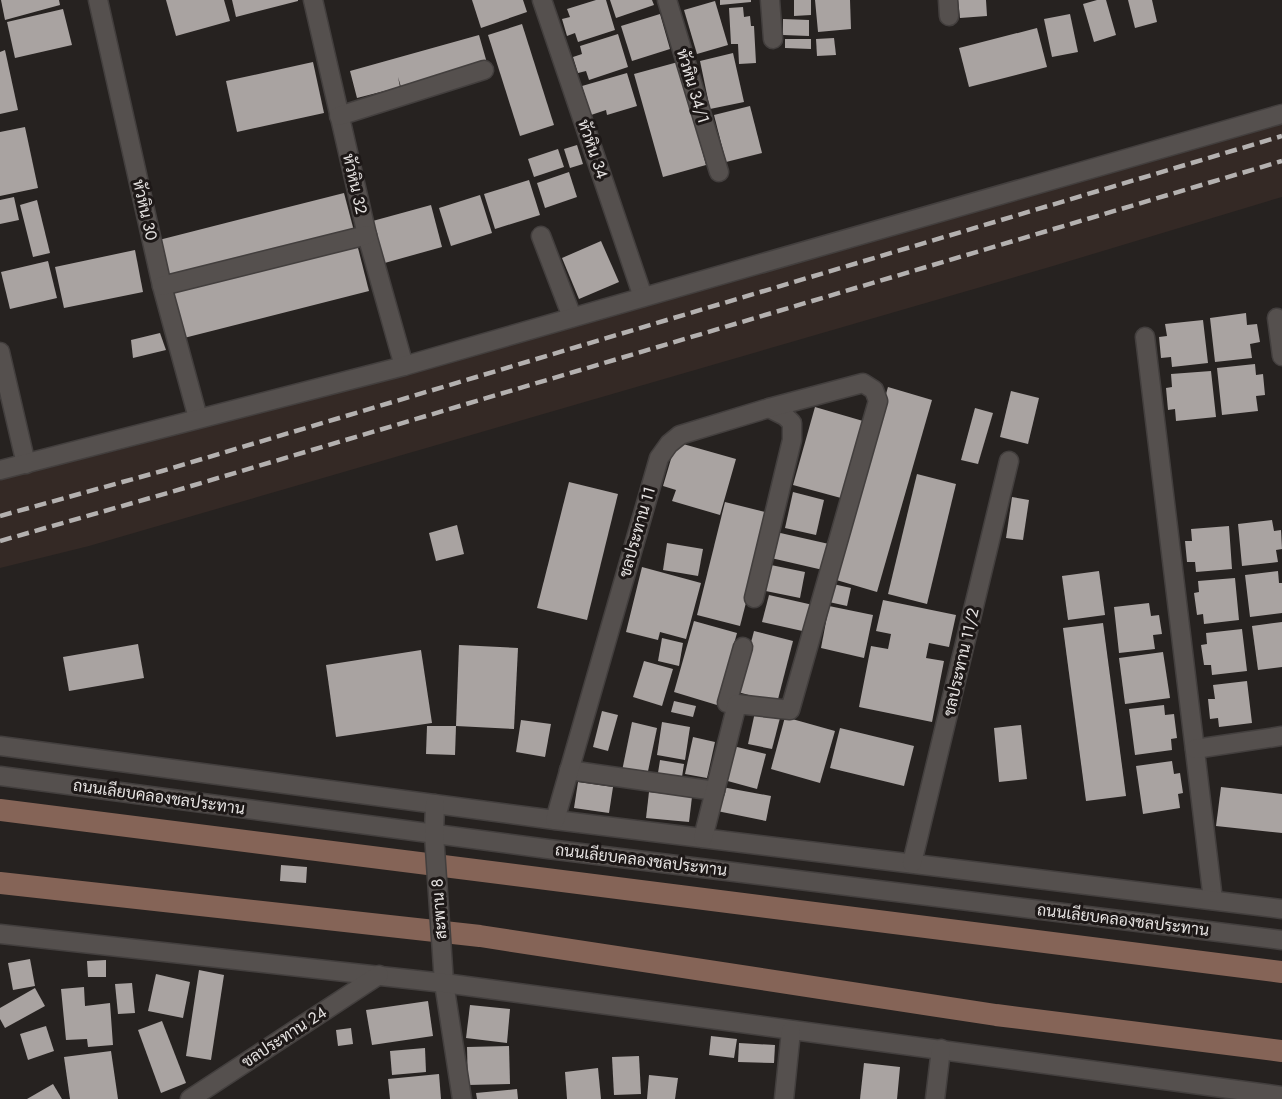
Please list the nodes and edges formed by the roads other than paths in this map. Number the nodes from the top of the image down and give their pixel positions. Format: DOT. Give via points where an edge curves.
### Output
graph roads {
  1 [pos="98,0"];
  2 [pos="313,0"];
  3 [pos="542,0"];
  4 [pos="667,0"];
  5 [pos="770,0"];
  6 [pos="773,39"];
  7 [pos="484,70"];
  8 [pos="1282,114"];
  9 [pos="339,116"];
  10 [pos="719,172"];
  11 [pos="367,235"];
  12 [pos="541,236"];
  13 [pos="162,286"];
  14 [pos="643,297"];
  15 [pos="572,317"];
  16 [pos="1277,318"];
  17 [pos="1145,337"];
  18 [pos="0,352"];
  19 [pos="1282,356"];
  20 [pos="404,366"];
  21 [pos="769,408"];
  22 [pos="198,418"];
  23 [pos="1009,461"];
  24 [pos="26,464"];
  25 [pos="0,470"];
  26 [pos="754,598"];
  27 [pos="743,647"];
  28 [pos="737,704"];
  29 [pos="1282,736"];
  30 [pos="0,746"];
  31 [pos="1195,749"];
  32 [pos="569,770"];
  33 [pos="0,776"];
  34 [pos="715,791"];
  35 [pos="435,804"];
  36 [pos="555,820"];
  37 [pos="434,834"];
  38 [pos="703,838"];
  39 [pos="912,863"];
  40 [pos="1213,900"];
  41 [pos="1282,909"];
  42 [pos="0,934"];
  43 [pos="1282,940"];
  44 [pos="379,975"];
  45 [pos="444,983"];
  46 [pos="791,1031"];
  47 [pos="941,1049"];
  48 [pos="1282,1096"];
  49 [pos="189,1099"];
  50 [pos="462,1099"];
  51 [pos="784,1099"];
  52 [pos="935,1099"];
  1 -- 13 [label="street, หัวหิน 30"];
  2 -- 9 [label="street, หัวหิน 32"];
  3 -- 14 [label="street, หัวหิน 34"];
  4 -- 10 [label="street, หัวหิน 34/1"];
  5 -- 6 [label="street"];
  7 -- 9 [label="street"];
  8 -- 14 [label="street"];
  9 -- 11 [label="street, หัวหิน 32"];
  11 -- 13 [label="street"];
  11 -- 20 [label="street, หัวหิน 32"];
  12 -- 15 [label="street"];
  13 -- 22 [label="street, หัวหิน 30"];
  14 -- 15 [label="street"];
  15 -- 20 [label="street"];
  16 -- 19 [label="street"];
  17 -- 31 [label="street"];
  18 -- 24 [label="street"];
  20 -- 22 [label="street"];
  21 -- 26 [label="street" via="792,423 792,440"];
  21 -- 28 [label="street, ชลประทาน 11" via="863,383 874,390 878,401 790,710"];
  21 -- 32 [label="street, ชลประทาน 11" via="680,435 659,458"];
  22 -- 24 [label="street"];
  23 -- 39 [label="street, ชลประทาน 11/2"];
  24 -- 25 [label="street"];
  27 -- 28 [label="street" via="727,703"];
  28 -- 34 [label="street"];
  29 -- 31 [label="street"];
  30 -- 35 [label="street, ถนนเลียบคลองชลประทาน"];
  31 -- 40 [label="street"];
  32 -- 34 [label="street"];
  32 -- 36 [label="street, ชลประทาน 11"];
  33 -- 37 [label="street, ถนนเลียบคลองชลประทาน"];
  34 -- 38 [label="street"];
  35 -- 36 [label="street, ถนนเลียบคลองชลประทาน"];
  35 -- 37 [label="street, สะพาน 8"];
  36 -- 38 [label="street, ถนนเลียบคลองชลประทาน"];
  37 -- 43 [label="street, ถนนเลียบคลองชลประทาน"];
  37 -- 45 [label="street, สะพาน 8"];
  38 -- 39 [label="street, ถนนเลียบคลองชลประทาน"];
  39 -- 40 [label="street, ถนนเลียบคลองชลประทาน"];
  40 -- 41 [label="street, ถนนเลียบคลองชลประทาน"];
  42 -- 44 [label="street"];
  44 -- 45 [label="street"];
  44 -- 49 [label="street, ชลประทาน 24"];
  45 -- 46 [label="street"];
  45 -- 50 [label="street, สะพาน 8"];
  46 -- 47 [label="street"];
  46 -- 51 [label="street"];
  47 -- 48 [label="street"];
  47 -- 52 [label="street"];
}
